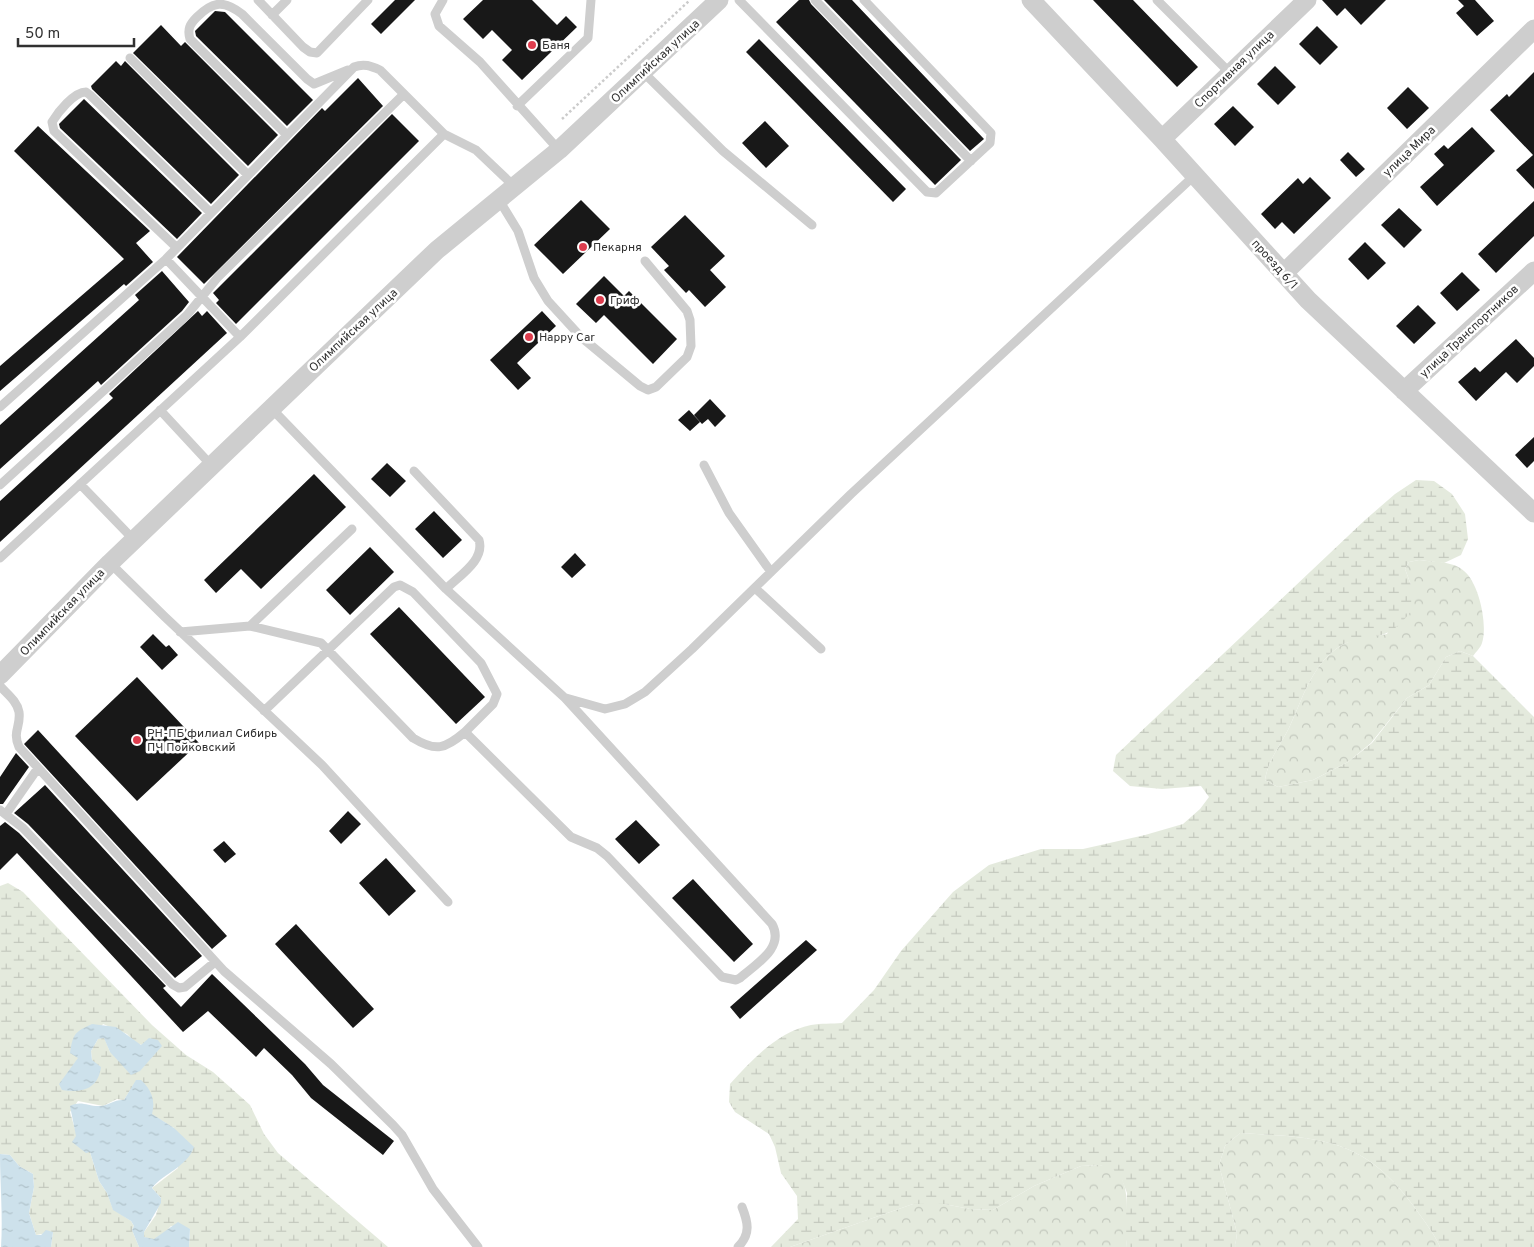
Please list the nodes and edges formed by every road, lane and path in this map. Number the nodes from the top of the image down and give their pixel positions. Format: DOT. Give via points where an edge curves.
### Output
graph roads {
  1 [pos="258,0"];
  2 [pos="287,0"];
  3 [pos="368,0"];
  4 [pos="443,0"];
  5 [pos="591,0"];
  6 [pos="690,0"];
  7 [pos="739,0"];
  8 [pos="815,0"];
  9 [pos="864,0"];
  10 [pos="1031,0"];
  11 [pos="1157,0"];
  12 [pos="1307,0"];
  13 [pos="717,1"];
  14 [pos="272,15"];
  15 [pos="1534,29"];
  16 [pos="130,58"];
  17 [pos="354,67"];
  18 [pos="643,72"];
  19 [pos="1230,73"];
  20 [pos="404,94"];
  21 [pos="517,106"];
  22 [pos="562,119"];
  23 [pos="444,134"];
  24 [pos="287,135"];
  25 [pos="1162,139"];
  26 [pos="559,150"];
  27 [pos="970,161"];
  28 [pos="1195,174"];
  29 [pos="248,175"];
  30 [pos="515,187"];
  31 [pos="499,200"];
  32 [pos="211,213"];
  33 [pos="812,225"];
  34 [pos="176,248"];
  35 [pos="166,260"];
  36 [pos="645,261"];
  37 [pos="1534,271"];
  38 [pos="1284,273"];
  39 [pos="202,297"];
  40 [pos="240,337"];
  41 [pos="1404,391"];
  42 [pos="0,406"];
  43 [pos="270,408"];
  44 [pos="160,410"];
  45 [pos="211,465"];
  46 [pos="704,465"];
  47 [pos="414,471"];
  48 [pos="80,484"];
  49 [pos="0,485"];
  50 [pos="1534,513"];
  51 [pos="352,529"];
  52 [pos="134,540"];
  53 [pos="0,558"];
  54 [pos="110,563"];
  55 [pos="771,572"];
  56 [pos="755,588"];
  57 [pos="446,589"];
  58 [pos="250,626"];
  59 [pos="180,632"];
  60 [pos="329,649"];
  61 [pos="821,650"];
  62 [pos="0,675"];
  63 [pos="0,686"];
  64 [pos="565,698"];
  65 [pos="264,711"];
  66 [pos="465,732"];
  67 [pos="38,768"];
  68 [pos="3,812"];
  69 [pos="448,902"];
  70 [pos="215,962"];
  71 [pos="742,1207"];
  72 [pos="478,1247"];
  73 [pos="738,1247"];
  1 -- 14 [label="lane"];
  2 -- 14 [label="lane"];
  3 -- 14 [label="lane" via="317,53 304,47"];
  4 -- 21 [label="lane" via="435,14 439,26 480,62"];
  5 -- 21 [label="lane" via="588,38"];
  6 -- 22 [label="path"];
  7 -- 27 [label="lane" via="927,192 936,193"];
  8 -- 27 [label="lane"];
  9 -- 27 [label="lane" via="987,126 992,138 990,143"];
  10 -- 25 [label="street, проезд 6/1"];
  11 -- 19 [label="lane"];
  12 -- 19 [label="street, Спортивная улица"];
  13 -- 18 [label="street, Олимпийская улица"];
  15 -- 38 [label="street, улица Мира"];
  16 -- 29 [label="lane"];
  17 -- 20 [label="lane" via="370,65 380,70"];
  17 -- 24 [label="lane"];
  17 -- 24 [label="lane" via="314,84 237,9 221,3 213,4 190,24 190,39"];
  18 -- 26 [label="street, Олимпийская улица"];
  18 -- 33 [label="lane" via="723,151"];
  19 -- 25 [label="street, Спортивная улица"];
  20 -- 23 [label="lane"];
  20 -- 39 [label="lane" via="218,277"];
  21 -- 26 [label="lane"];
  23 -- 30 [label="lane" via="476,150"];
  23 -- 40 [label="lane"];
  24 -- 29 [label="lane"];
  25 -- 28 [label="street, проезд 6/1"];
  26 -- 30 [label="street, Олимпийская улица"];
  28 -- 38 [label="street, проезд 6/1"];
  28 -- 55 [label="lane"];
  29 -- 32 [label="lane"];
  30 -- 31 [label="street, Олимпийская улица"];
  31 -- 36 [label="lane" via="515,225 534,278 548,301 581,337 648,390 656,387 688,356 691,346 687,311"];
  31 -- 43 [label="street, Олимпийская улица" via="437,250"];
  32 -- 34 [label="lane"];
  32 -- 34 [label="lane" via="90,95 86,92 77,94 55,117 52,122 54,132"];
  34 -- 35 [label="lane"];
  35 -- 39 [label="lane"];
  35 -- 42 [label="lane"];
  37 -- 41 [label="street, улица Транспортников"];
  38 -- 41 [label="street, проезд 6/1" via="1345,337"];
  39 -- 40 [label="lane"];
  39 -- 49 [label="lane" via="187,315"];
  40 -- 44 [label="lane"];
  41 -- 50 [label="street, проезд 6/1"];
  43 -- 45 [label="street, Олимпийская улица"];
  43 -- 57 [label="lane"];
  44 -- 45 [label="lane"];
  44 -- 48 [label="lane"];
  45 -- 52 [label="street, Олимпийская улица"];
  46 -- 55 [label="lane" via="729,513"];
  47 -- 57 [label="lane" via="479,540 482,549 479,557"];
  48 -- 52 [label="lane"];
  48 -- 53 [label="lane"];
  51 -- 58 [label="lane"];
  52 -- 54 [label="street, Олимпийская улица"];
  54 -- 59 [label="lane"];
  54 -- 62 [label="street, Олимпийская улица"];
  55 -- 56 [label="lane"];
  56 -- 61 [label="lane"];
  56 -- 64 [label="lane" via="634,700 605,709"];
  57 -- 64 [label="lane"];
  58 -- 59 [label="lane"];
  58 -- 60 [label="lane" via="311,639"];
  59 -- 65 [label="lane"];
  60 -- 65 [label="lane"];
  60 -- 66 [label="lane" via="413,738 433,748 444,747"];
  60 -- 66 [label="lane" via="394,587 407,588 481,663 497,694 493,704"];
  63 -- 67 [label="lane" via="15,702 18,712 15,739 19,748"];
  64 -- 66 [label="lane" via="777,932 776,943 740,978 729,980 716,972 607,856 571,837"];
  65 -- 69 [label="lane" via="322,765"];
  67 -- 68 [label="lane"];
  67 -- 70 [label="lane"];
  68 -- 70 [label="lane" via="23,828 172,984 185,987"];
  70 -- 72 [label="lane" via="384,1115 402,1135 433,1189"];
  71 -- 73 [label="lane" via="748,1221 748,1232"];
}
